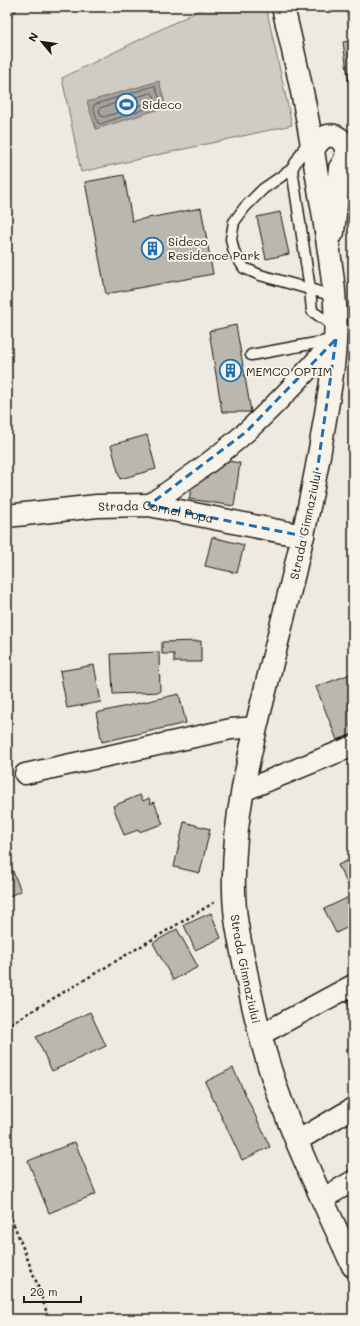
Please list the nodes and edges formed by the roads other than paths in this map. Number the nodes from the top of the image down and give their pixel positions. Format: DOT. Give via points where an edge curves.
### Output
graph roads {
  1 [pos="283,7"];
  2 [pos="302,90"];
  3 [pos="316,114"];
  4 [pos="330,142"];
  5 [pos="292,169"];
  6 [pos="349,169"];
  7 [pos="330,255"];
  8 [pos="310,290"];
  9 [pos="334,296"];
  10 [pos="336,333"];
  11 [pos="251,355"];
  12 [pos="149,505"];
  13 [pos="7,516"];
  14 [pos="303,536"];
  15 [pos="256,727"];
  16 [pos="353,746"];
  17 [pos="25,774"];
  18 [pos="243,791"];
  19 [pos="353,985"];
  20 [pos="260,1035"];
  21 [pos="353,1108"];
  22 [pos="297,1141"];
  23 [pos="353,1181"];
  24 [pos="322,1199"];
  25 [pos="353,1266"];
  1 -- 2 [label="main road"];
  2 -- 3 [label="main road"];
  2 -- 4 [label="main road"];
  3 -- 4 [label="main road"];
  3 -- 4 [label="main road" via="324,123 335,129"];
  4 -- 5 [label="lane"];
  4 -- 6 [label="main road" via="347,148 345,163"];
  4 -- 7 [label="main road"];
  5 -- 8 [label="lane"];
  5 -- 8 [label="lane" via="245,207 234,222 231,239 234,252 244,268"];
  6 -- 7 [label="main road" via="345,187 336,205"];
  7 -- 9 [label="main road, Strada Gimnaziului"];
  8 -- 9 [label="lane"];
  8 -- 10 [label="lane" via="312,311"];
  9 -- 10 [label="main road, Strada Gimnaziului"];
  10 -- 11 [label="lane"];
  10 -- 12 [label="street" via="275,406 210,462"];
  10 -- 14 [label="main road, Strada Gimnaziului" via="319,458"];
  12 -- 13 [label="main road, Strada Cornel Popa" via="97,506"];
  12 -- 14 [label="main road, Strada Cornel Popa"];
  14 -- 15 [label="main road, Strada Gimnaziului"];
  15 -- 17 [label="street" via="231,729"];
  15 -- 18 [label="main road, Strada Gimnaziului"];
  16 -- 18 [label="street"];
  18 -- 20 [label="main road, Strada Gimnaziului" via="236,839 234,892 238,926"];
  19 -- 20 [label="street"];
  20 -- 22 [label="main road, Strada Gimnaziului"];
  21 -- 22 [label="street"];
  22 -- 24 [label="main road, Strada Gimnaziului"];
  23 -- 24 [label="street"];
  24 -- 25 [label="main road, Strada Gimnaziului"];
}
